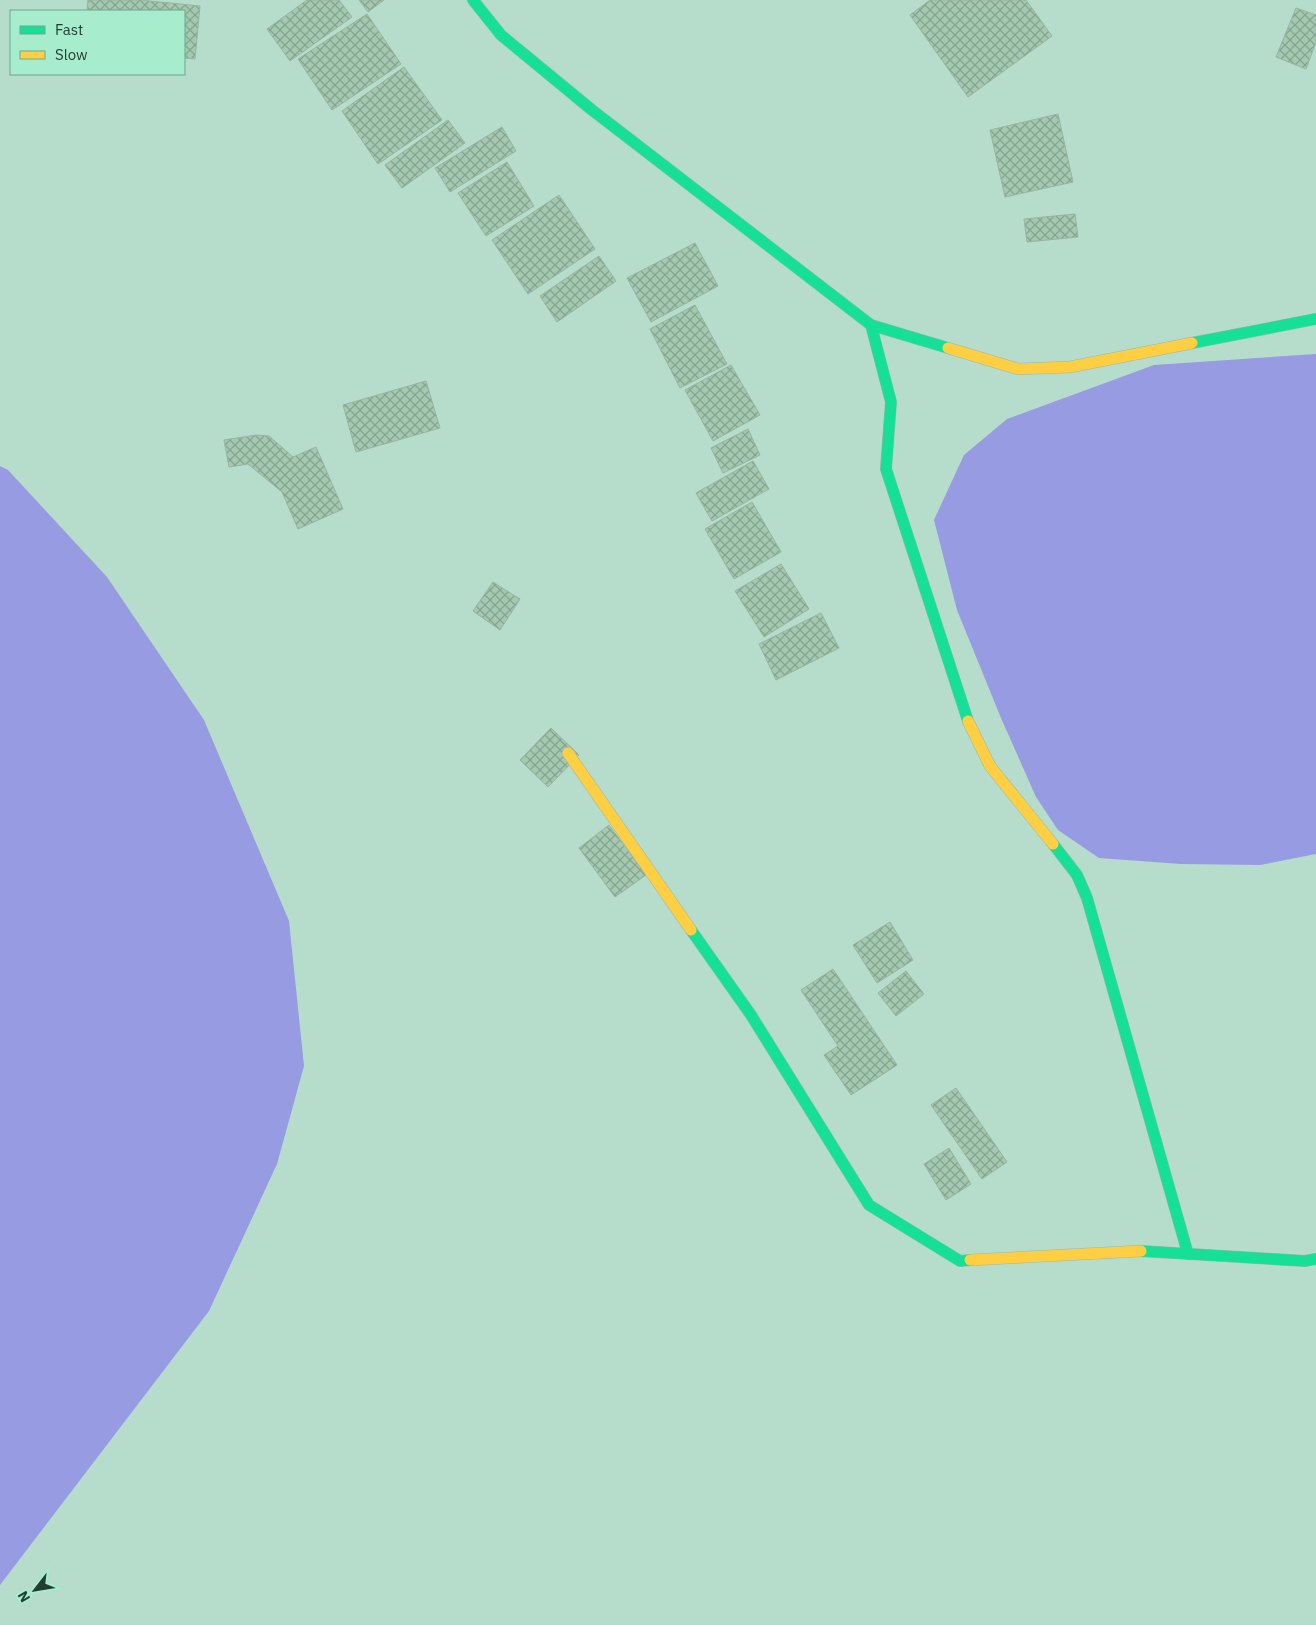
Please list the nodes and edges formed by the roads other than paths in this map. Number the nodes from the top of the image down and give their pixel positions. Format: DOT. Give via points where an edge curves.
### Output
graph roads {
  1 [pos="473,0"];
  2 [pos="1316,319"];
  3 [pos="871,325"];
  4 [pos="568,753"];
  5 [pos="1188,1254"];
  6 [pos="1316,1259"];
  1 -- 3 [label="street" via="501,35 592,110"];
  2 -- 3 [label="street" via="1070,367 1018,369"];
  3 -- 5 [label="street" via="891,402 886,469 969,723 990,766 1077,875 1087,898"];
  4 -- 5 [label="street" via="751,1016 868,1205 960,1261 1142,1251"];
  5 -- 6 [label="street"];
}
